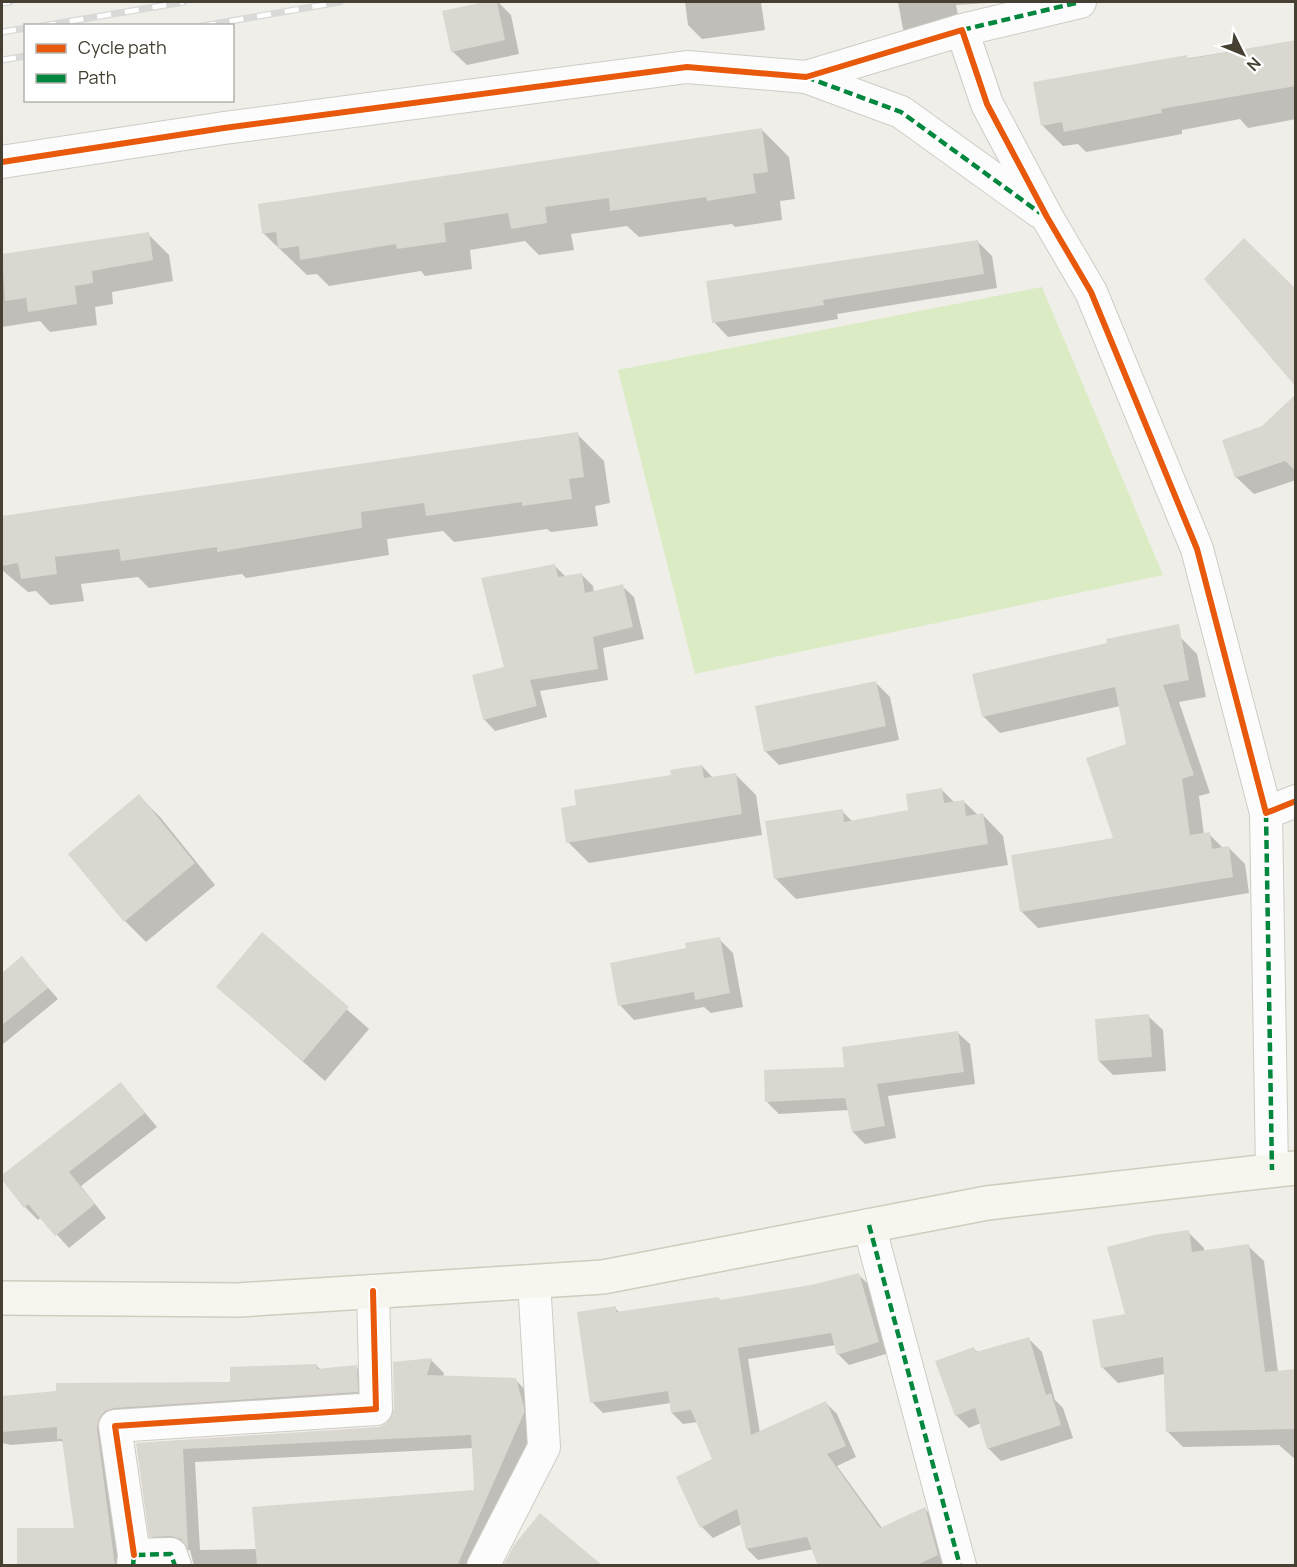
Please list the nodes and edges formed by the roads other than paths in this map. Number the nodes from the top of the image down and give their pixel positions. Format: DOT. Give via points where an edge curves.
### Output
graph roads {
  1 [pos="1080,2"];
  2 [pos="962,30"];
  3 [pos="806,77"];
  4 [pos="2,162"];
  5 [pos="1047,218"];
  6 [pos="1296,801"];
  7 [pos="1266,813"];
  8 [pos="1284,1169"];
  9 [pos="868,1225"];
  10 [pos="534,1281"];
  11 [pos="373,1292"];
  12 [pos="2,1298"];
  13 [pos="134,1560"];
  14 [pos="175,1566"];
  15 [pos="483,1566"];
  16 [pos="960,1566"];
  1 -- 2 [label="street"];
  2 -- 3 [label="street"];
  2 -- 5 [label="street" via="987,104"];
  3 -- 4 [label="street" via="687,67 224,128"];
  3 -- 5 [label="street" via="901,112"];
  5 -- 7 [label="street" via="1091,292 1197,549"];
  6 -- 7 [label="street"];
  7 -- 8 [label="street"];
  8 -- 9 [label="main road" via="987,1203"];
  9 -- 10 [label="main road" via="603,1277"];
  9 -- 16 [label="street"];
  10 -- 11 [label="main road"];
  10 -- 15 [label="street" via="544,1447"];
  11 -- 12 [label="main road" via="238,1300"];
  11 -- 13 [label="street" via="376,1409 115,1426"];
  13 -- 14 [label="street" via="171,1554"];
}
